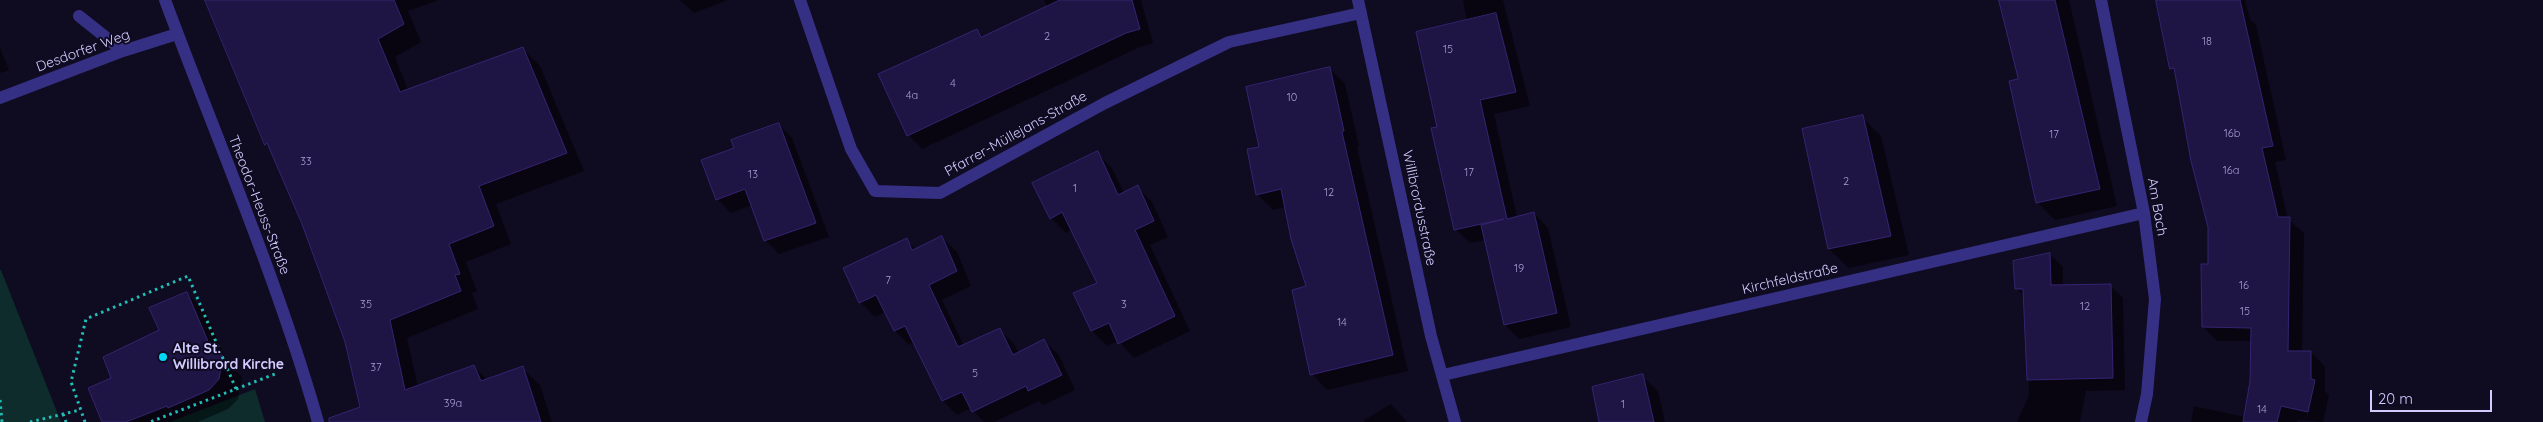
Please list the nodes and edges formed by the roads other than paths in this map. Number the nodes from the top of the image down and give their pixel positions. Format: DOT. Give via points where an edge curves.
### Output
graph roads {
  1 [pos="165,0"];
  2 [pos="800,0"];
  3 [pos="1358,0"];
  4 [pos="2100,0"];
  5 [pos="1361,13"];
  6 [pos="79,16"];
  7 [pos="177,34"];
  8 [pos="123,52"];
  9 [pos="0,98"];
  10 [pos="2144,213"];
  11 [pos="1443,375"];
  12 [pos="318,422"];
  13 [pos="1456,422"];
  14 [pos="2142,422"];
  1 -- 7 [label="street, Theodor-Heuss-Straße"];
  2 -- 5 [label="street, Pfarrer-Müllejans-Straße" via="851,149 875,191 940,194 1104,103 1229,42"];
  3 -- 5 [label="street, Willibrordusstraße"];
  4 -- 10 [label="street, Am Bach"];
  5 -- 11 [label="street, Willibrordusstraße" via="1431,336"];
  6 -- 8 [label="street"];
  7 -- 8 [label="street, Desdorfer Weg"];
  7 -- 12 [label="street, Theodor-Heuss-Straße" via="301,363"];
  8 -- 9 [label="street, Desdorfer Weg"];
  10 -- 11 [label="street, Kirchfeldstraße"];
  10 -- 14 [label="street, Am Bach" via="2155,299"];
  11 -- 13 [label="street, Willibrordusstraße"];
}
